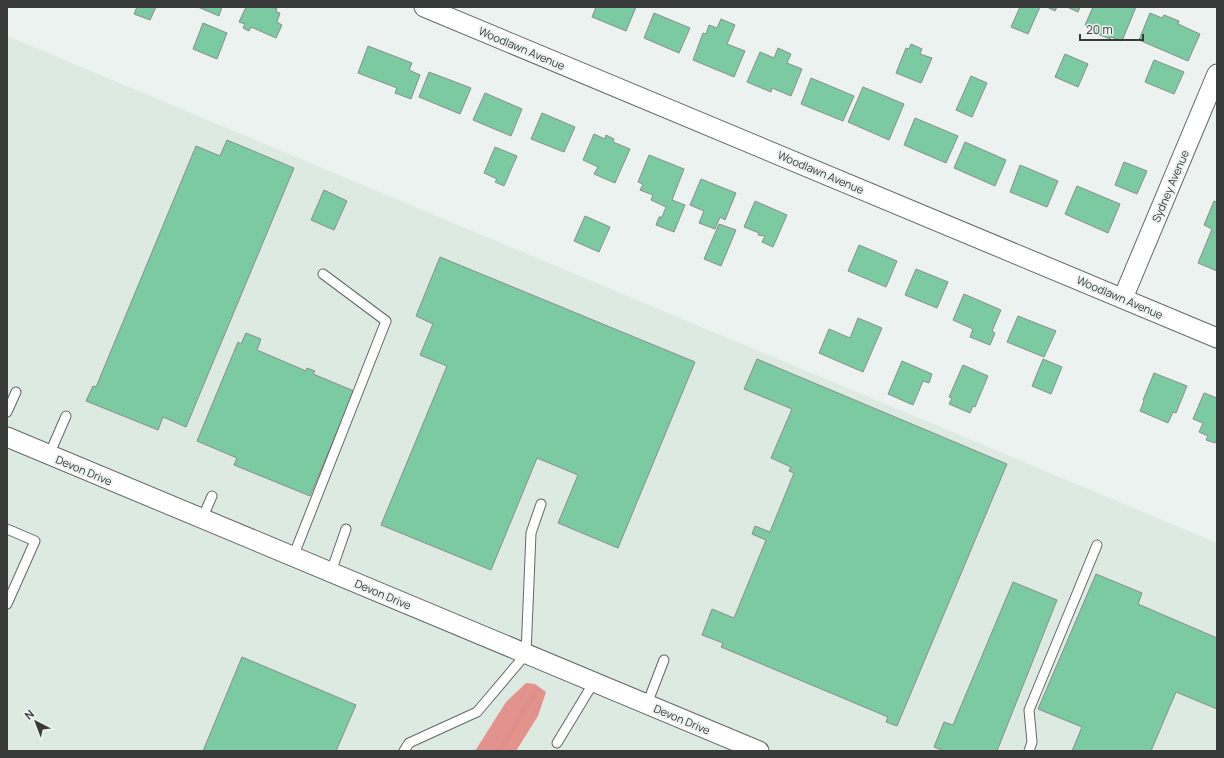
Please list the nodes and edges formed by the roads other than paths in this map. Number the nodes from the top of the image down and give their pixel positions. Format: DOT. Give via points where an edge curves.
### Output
graph roads {
  1 [pos="424,7"];
  2 [pos="1217,74"];
  3 [pos="323,274"];
  4 [pos="1123,298"];
  5 [pos="1217,338"];
  6 [pos="16,392"];
  7 [pos="7,412"];
  8 [pos="66,416"];
  9 [pos="7,438"];
  10 [pos="49,455"];
  11 [pos="212,496"];
  12 [pos="541,504"];
  13 [pos="202,519"];
  14 [pos="7,529"];
  15 [pos="346,529"];
  16 [pos="1097,545"];
  17 [pos="294,557"];
  18 [pos="331,572"];
  19 [pos="7,604"];
  20 [pos="526,654"];
  21 [pos="664,660"];
  22 [pos="594,682"];
  23 [pos="647,704"];
  24 [pos="557,744"];
  25 [pos="404,751"];
  26 [pos="760,751"];
  27 [pos="1028,751"];
  1 -- 4 [label="street, Woodlawn Avenue"];
  2 -- 4 [label="street, Sydney Avenue"];
  3 -- 17 [label="lane" via="386,321"];
  4 -- 5 [label="street, Woodlawn Avenue"];
  6 -- 7 [label="lane"];
  8 -- 10 [label="lane"];
  9 -- 10 [label="street, Devon Drive"];
  10 -- 13 [label="street, Devon Drive"];
  11 -- 13 [label="lane"];
  12 -- 20 [label="lane" via="531,532"];
  13 -- 17 [label="street, Devon Drive"];
  14 -- 19 [label="lane" via="35,541"];
  15 -- 18 [label="lane"];
  16 -- 27 [label="lane" via="1029,710 1032,742"];
  17 -- 18 [label="street, Devon Drive"];
  18 -- 20 [label="street, Devon Drive"];
  20 -- 22 [label="street, Devon Drive"];
  20 -- 25 [label="lane" via="477,712 409,743"];
  21 -- 23 [label="lane"];
  22 -- 23 [label="street, Devon Drive"];
  22 -- 24 [label="lane"];
  23 -- 26 [label="street, Devon Drive"];
}
